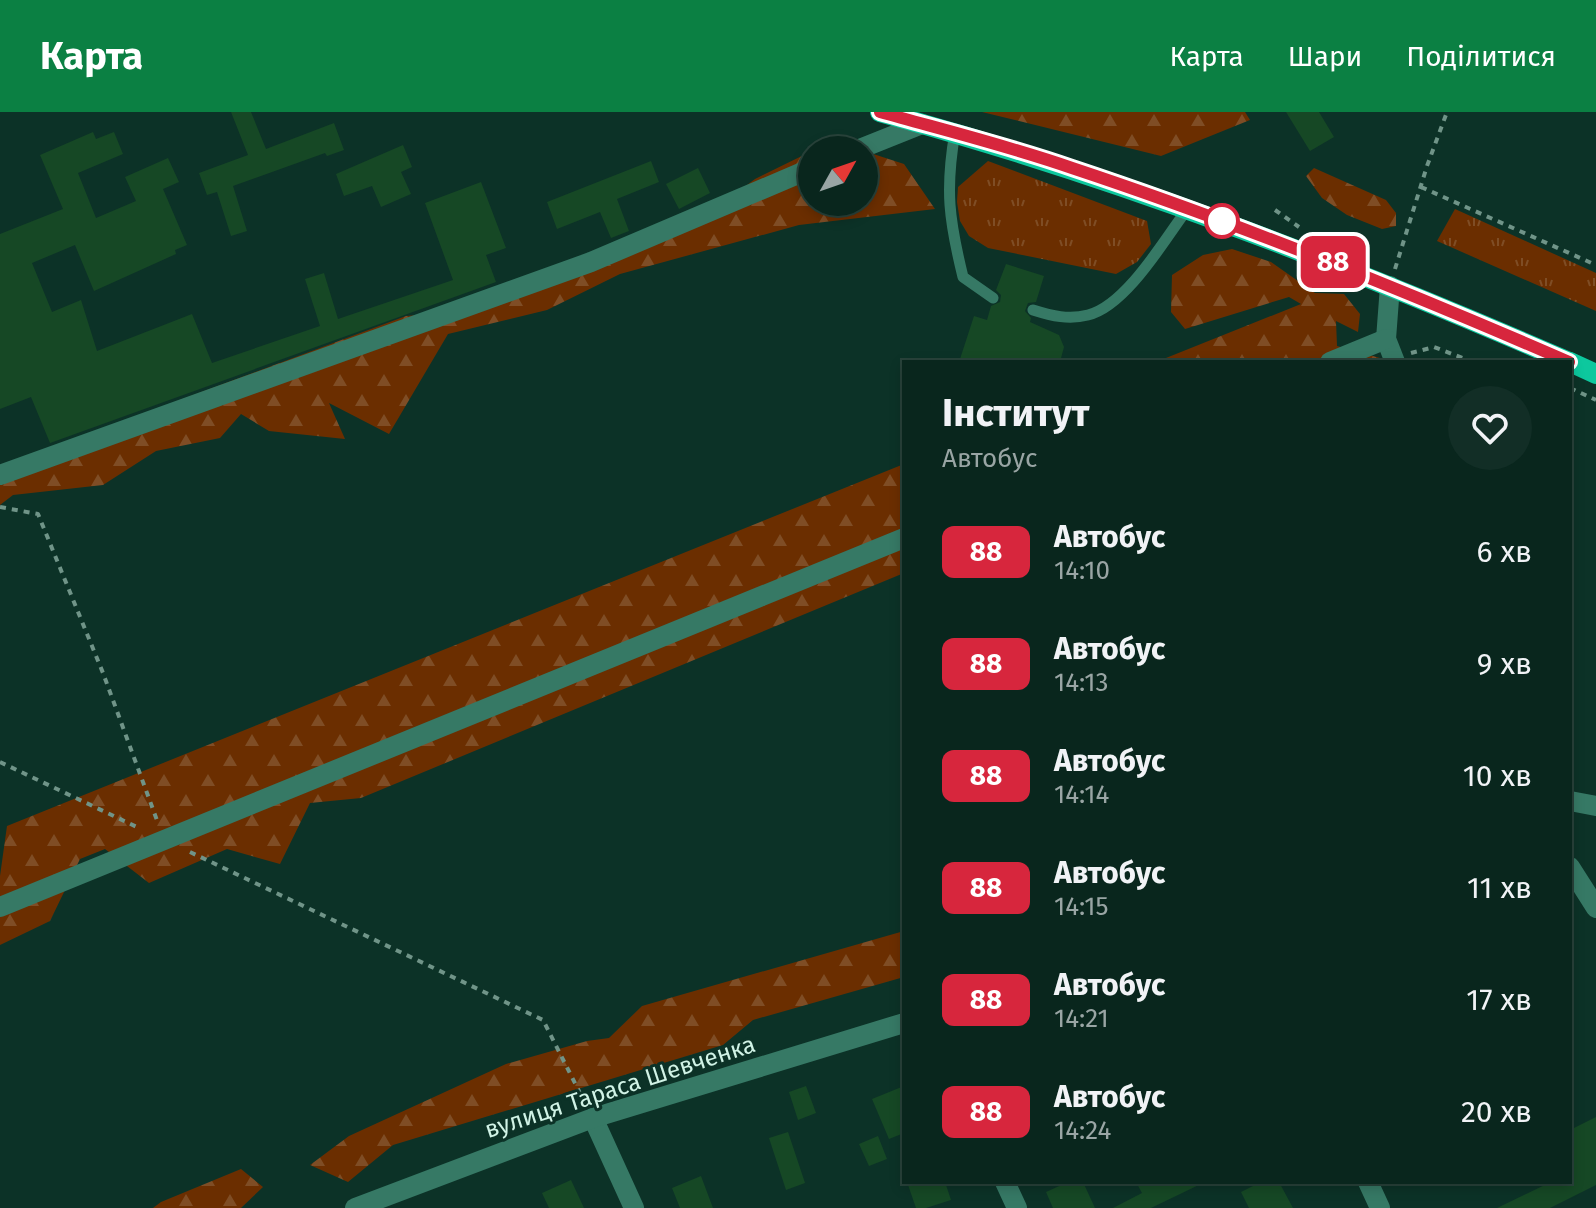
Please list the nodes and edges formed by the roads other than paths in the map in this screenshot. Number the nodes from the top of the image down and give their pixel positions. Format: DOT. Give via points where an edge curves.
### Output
graph roads {
  1 [pos="880,112"];
  2 [pos="922,124"];
  3 [pos="955,132"];
  4 [pos="878,142"];
  5 [pos="798,174"];
  6 [pos="1188,208"];
  7 [pos="1390,286"];
  8 [pos="993,298"];
  9 [pos="1033,310"];
  10 [pos="1386,339"];
  11 [pos="1335,360"];
  12 [pos="1394,360"];
  13 [pos="1565,360"];
  14 [pos="1572,363"];
  15 [pos="1596,374"];
  16 [pos="0,475"];
  17 [pos="902,539"];
  18 [pos="1572,801"];
  19 [pos="1596,806"];
  20 [pos="1572,870"];
  21 [pos="0,907"];
  22 [pos="1596,908"];
  23 [pos="902,1024"];
  24 [pos="593,1118"];
  25 [pos="1006,1184"];
  26 [pos="1369,1184"];
  27 [pos="355,1208"];
  28 [pos="634,1208"];
  29 [pos="1017,1208"];
  30 [pos="1380,1208"];
  1 -- 2 [label="main road"];
  2 -- 3 [label="main road"];
  2 -- 4 [label="street"];
  3 -- 6 [label="main road"];
  3 -- 8 [label="lane" via="948,173 950,225 963,277"];
  5 -- 16 [label="street" via="591,262"];
  6 -- 7 [label="main road"];
  6 -- 9 [label="lane" via="1125,294 1090,315 1060,318"];
  7 -- 10 [label="street"];
  7 -- 13 [label="main road"];
  10 -- 11 [label="street"];
  10 -- 12 [label="street"];
  14 -- 15 [label="main road"];
  17 -- 21 [label="street"];
  18 -- 19 [label="street"];
  20 -- 22 [label="street"];
  23 -- 24 [label="street, вулиця Тараса Шевченка"];
  24 -- 27 [label="street, вулиця Тараса Шевченка"];
  24 -- 28 [label="street"];
  25 -- 29 [label="street"];
  26 -- 30 [label="street"];
}
